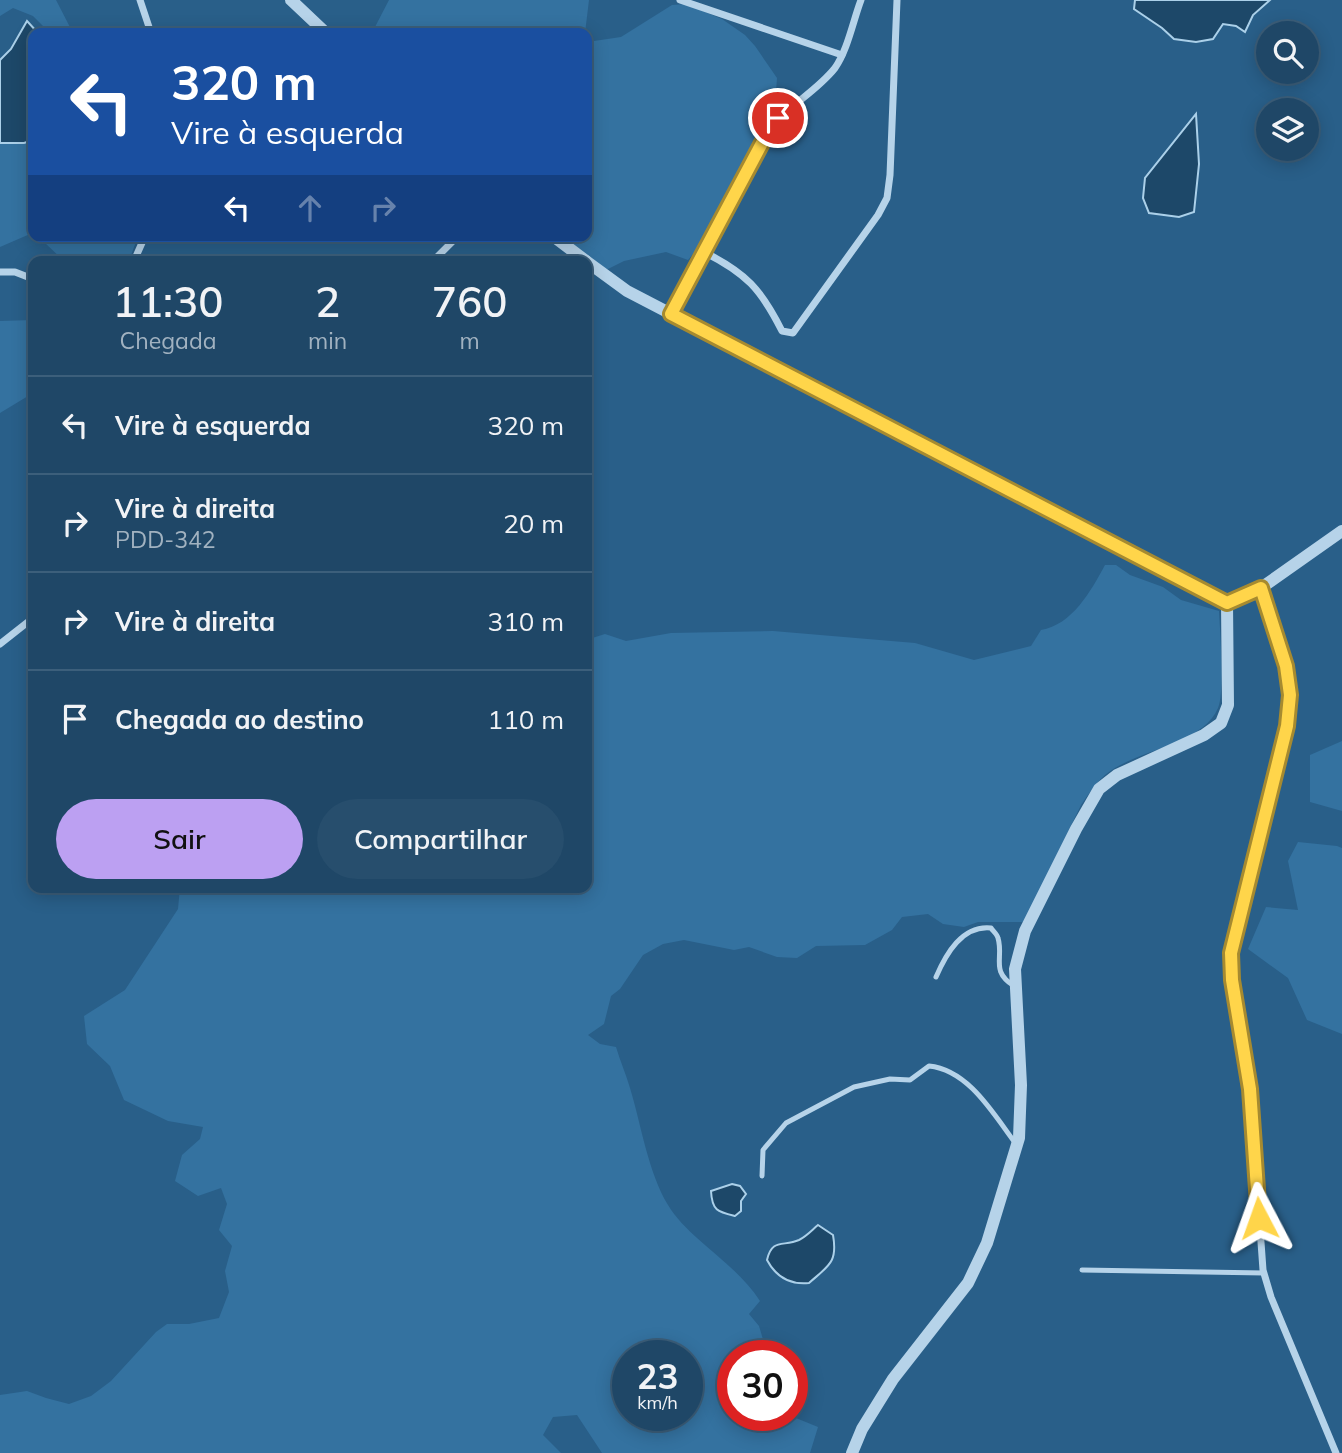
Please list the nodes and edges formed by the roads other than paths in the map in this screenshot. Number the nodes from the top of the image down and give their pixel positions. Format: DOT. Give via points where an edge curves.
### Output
graph roads {
  1 [pos="140,0"];
  2 [pos="291,0"];
  3 [pos="680,0"];
  4 [pos="860,0"];
  5 [pos="897,0"];
  6 [pos="149,28"];
  7 [pos="321,28"];
  8 [pos="842,55"];
  9 [pos="452,242"];
  10 [pos="561,242"];
  11 [pos="704,252"];
  12 [pos="438,256"];
  13 [pos="579,256"];
  14 [pos="592,265"];
  15 [pos="0,272"];
  16 [pos="28,277"];
  17 [pos="671,314"];
  18 [pos="1342,531"];
  19 [pos="1261,588"];
  20 [pos="1227,603"];
  21 [pos="28,622"];
  22 [pos="0,644"];
  23 [pos="936,977"];
  24 [pos="1016,988"];
  25 [pos="1017,1145"];
  26 [pos="762,1176"];
  27 [pos="1082,1270"];
  28 [pos="1264,1273"];
  29 [pos="854,1452"];
  30 [pos="1336,1453"];
  1 -- 6 [label="street"];
  2 -- 7 [label="street"];
  3 -- 8 [label="street"];
  4 -- 8 [label="street"];
  5 -- 11 [label="street" via="887,198 793,333 782,331 761,293 731,265"];
  8 -- 11 [label="street" via="814,89 770,128"];
  9 -- 12 [label="street"];
  10 -- 13 [label="street"];
  11 -- 17 [label="street"];
  14 -- 17 [label="street"];
  15 -- 16 [label="street"];
  17 -- 20 [label="street"];
  18 -- 19 [label="street"];
  19 -- 20 [label="street"];
  19 -- 28 [label="street" via="1286,666 1290,695 1287,726 1231,967 1250,1089"];
  20 -- 24 [label="street" via="1228,705 1221,723 1117,775 1099,789 1025,931 1015,969"];
  21 -- 22 [label="street"];
  23 -- 24 [label="lane" via="947,953 967,934 991,928 998,938 1001,972"];
  24 -- 25 [label="street" via="1021,1085"];
  25 -- 26 [label="lane" via="962,1080 944,1068 929,1066 910,1080 854,1087 786,1123 763,1150"];
  25 -- 29 [label="street" via="986,1243 968,1283 893,1379 862,1429"];
  27 -- 28 [label="lane"];
  28 -- 30 [label="street"];
}
